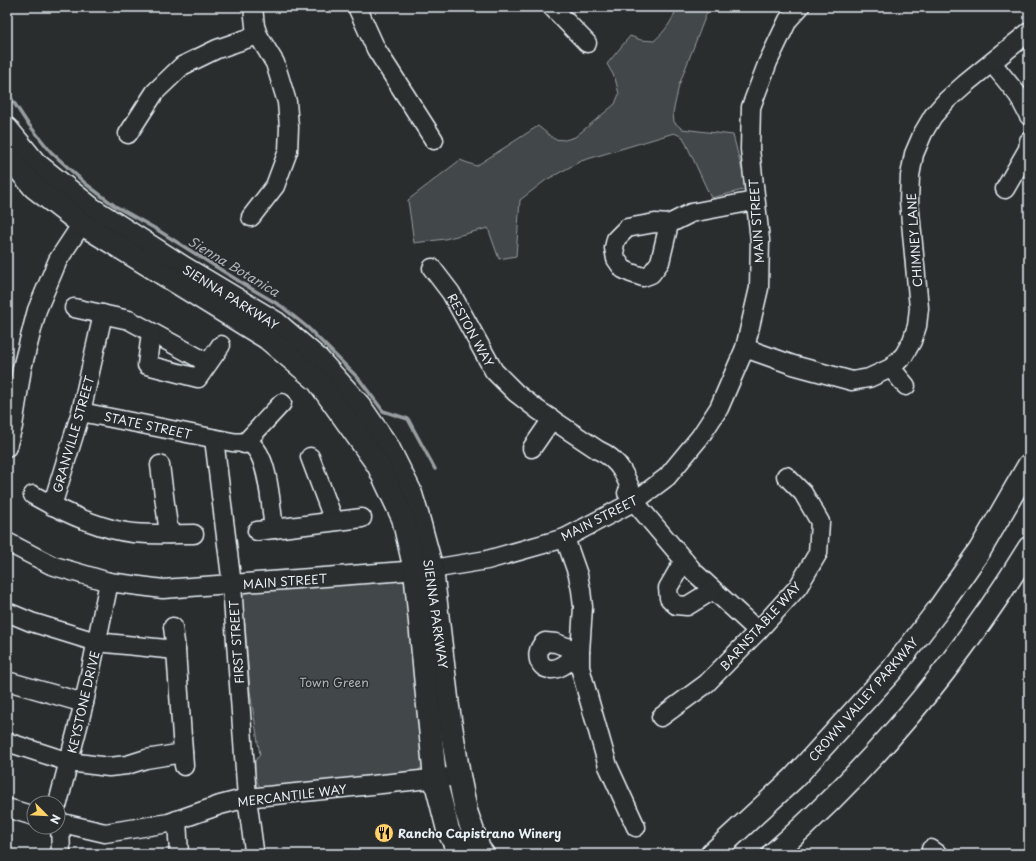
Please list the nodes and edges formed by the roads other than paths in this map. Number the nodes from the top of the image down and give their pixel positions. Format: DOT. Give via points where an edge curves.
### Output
graph roads {
  1 [pos="253,7"];
  2 [pos="357,7"];
  3 [pos="552,7"];
  4 [pos="800,7"];
  5 [pos="1029,32"];
  6 [pos="258,35"];
  7 [pos="587,43"];
  8 [pos="992,63"];
  9 [pos="1029,116"];
  10 [pos="7,129"];
  11 [pos="128,134"];
  12 [pos="434,140"];
  13 [pos="1029,141"];
  14 [pos="11,165"];
  15 [pos="1005,189"];
  16 [pos="754,201"];
  17 [pos="87,217"];
  18 [pos="251,217"];
  19 [pos="669,224"];
  20 [pos="432,268"];
  21 [pos="74,308"];
  22 [pos="103,314"];
  23 [pos="151,332"];
  24 [pos="221,345"];
  25 [pos="745,348"];
  26 [pos="208,363"];
  27 [pos="891,368"];
  28 [pos="906,386"];
  29 [pos="282,403"];
  30 [pos="81,412"];
  31 [pos="552,419"];
  32 [pos="214,439"];
  33 [pos="244,444"];
  34 [pos="7,447"];
  35 [pos="532,448"];
  36 [pos="310,457"];
  37 [pos="160,465"];
  38 [pos="1029,465"];
  39 [pos="786,476"];
  40 [pos="33,495"];
  41 [pos="635,501"];
  42 [pos="52,506"];
  43 [pos="362,518"];
  44 [pos="334,521"];
  45 [pos="170,534"];
  46 [pos="194,534"];
  47 [pos="564,538"];
  48 [pos="7,542"];
  49 [pos="1029,548"];
  50 [pos="684,560"];
  51 [pos="424,570"];
  52 [pos="109,582"];
  53 [pos="232,585"];
  54 [pos="713,590"];
  55 [pos="7,612"];
  56 [pos="173,627"];
  57 [pos="758,631"];
  58 [pos="96,642"];
  59 [pos="176,650"];
  60 [pos="7,681"];
  61 [pos="84,703"];
  62 [pos="661,717"];
  63 [pos="7,742"];
  64 [pos="69,762"];
  65 [pos="459,776"];
  66 [pos="435,779"];
  67 [pos="60,795"];
  68 [pos="247,798"];
  69 [pos="7,808"];
  70 [pos="26,814"];
  71 [pos="177,820"];
  72 [pos="66,825"];
  73 [pos="636,826"];
  74 [pos="60,835"];
  75 [pos="257,853"];
  76 [pos="61,854"];
  77 [pos="180,854"];
  78 [pos="460,854"];
  79 [pos="483,854"];
  80 [pos="712,854"];
  81 [pos="773,854"];
  1 -- 6 [label="street"];
  2 -- 12 [label="street" via="376,49"];
  3 -- 7 [label="street"];
  4 -- 16 [label="street, MAIN STREET" via="788,20 751,107 750,149"];
  5 -- 8 [label="street, CHIMNEY LANE"];
  6 -- 11 [label="street" via="217,49 182,66 155,92"];
  6 -- 18 [label="street" via="275,63 287,102 289,128 288,151 275,186"];
  8 -- 9 [label="street" via="1018,95"];
  8 -- 27 [label="street, CHIMNEY LANE" via="947,100 933,116 914,154 909,201 919,308 912,341 904,355"];
  10 -- 17 [label="main road, SIENNA PARKWAY" via="35,163"];
  13 -- 15 [label="street" via="1028,149"];
  14 -- 17 [label="main road, SIENNA PARKWAY" via="34,187"];
  16 -- 19 [label="street" via="691,213"];
  16 -- 25 [label="street, MAIN STREET" via="760,240 759,288"];
  17 -- 34 [label="street" via="58,260 37,310 22,368"];
  17 -- 51 [label="main road, SIENNA PARKWAY" via="267,338 318,380 378,465"];
  20 -- 31 [label="street, RESTON WAY" via="451,293 494,371 516,393"];
  21 -- 22 [label="street"];
  22 -- 23 [label="street" via="128,320"];
  22 -- 30 [label="street, GRANVILLE STREET"];
  23 -- 26 [label="street"];
  23 -- 26 [label="street" via="147,365 198,378"];
  24 -- 26 [label="street"];
  25 -- 27 [label="street, CHIMNEY LANE" via="852,381 869,378"];
  25 -- 41 [label="street, MAIN STREET" via="719,408 700,437 667,477"];
  27 -- 28 [label="street"];
  29 -- 33 [label="street"];
  30 -- 32 [label="street, STATE STREET"];
  30 -- 42 [label="street, GRANVILLE STREET"];
  31 -- 35 [label="street"];
  31 -- 41 [label="street, RESTON WAY" via="609,455 626,474"];
  32 -- 33 [label="street, STATE STREET"];
  32 -- 53 [label="street, FIRST STREET"];
  33 -- 44 [label="street" via="250,444 260,453 266,472 265,530"];
  36 -- 44 [label="street"];
  37 -- 45 [label="street"];
  38 -- 80 [label="main road, CROWN VALLEY PARKWAY" via="980,550 892,670 794,778"];
  39 -- 57 [label="street, BARNSTABLE WAY" via="803,493 820,522 818,553 798,587"];
  40 -- 42 [label="street"];
  41 -- 47 [label="street, MAIN STREET"];
  41 -- 50 [label="street, RESTON WAY"];
  42 -- 45 [label="street" via="96,524 132,533"];
  43 -- 44 [label="street"];
  45 -- 46 [label="street"];
  47 -- 51 [label="street, MAIN STREET" via="487,560"];
  47 -- 73 [label="street" via="581,590 583,607 580,667 608,766"];
  48 -- 52 [label="street, MAIN STREET" via="51,565"];
  49 -- 81 [label="main road" via="1000,594 917,704 842,788"];
  50 -- 54 [label="street, RESTON WAY"];
  50 -- 54 [label="street" via="668,588 669,598 676,605 687,606"];
  51 -- 53 [label="street, MAIN STREET"];
  51 -- 65 [label="main road, SIENNA PARKWAY"];
  51 -- 66 [label="main road, SIENNA PARKWAY"];
  52 -- 53 [label="street, MAIN STREET" via="163,589"];
  52 -- 58 [label="street, KEYSTONE DRIVE"];
  53 -- 68 [label="street, FIRST STREET"];
  54 -- 57 [label="street, RESTON WAY"];
  55 -- 58 [label="street, KEYSTONE DRIVE"];
  56 -- 59 [label="street, KEYSTONE DRIVE"];
  57 -- 62 [label="street, BARNSTABLE WAY" via="706,684"];
  58 -- 59 [label="street, KEYSTONE DRIVE"];
  58 -- 61 [label="street, KEYSTONE DRIVE"];
  59 -- 64 [label="street, KEYSTONE DRIVE" via="184,760 146,759 109,767"];
  60 -- 61 [label="street"];
  61 -- 64 [label="street, KEYSTONE DRIVE"];
  63 -- 64 [label="street, KEYSTONE DRIVE"];
  64 -- 67 [label="street, KEYSTONE DRIVE"];
  65 -- 66 [label="street, MERCANTILE WAY"];
  65 -- 79 [label="main road, SIENNA PARKWAY" via="466,811"];
  66 -- 68 [label="street, MERCANTILE WAY"];
  66 -- 78 [label="main road, SIENNA PARKWAY" via="448,830"];
  68 -- 71 [label="street, MERCANTILE WAY"];
  68 -- 75 [label="street, FIRST STREET"];
  69 -- 70 [label="street"];
  71 -- 72 [label="street, MERCANTILE WAY" via="105,833"];
  71 -- 77 [label="street"];
  74 -- 76 [label="street"];
}
